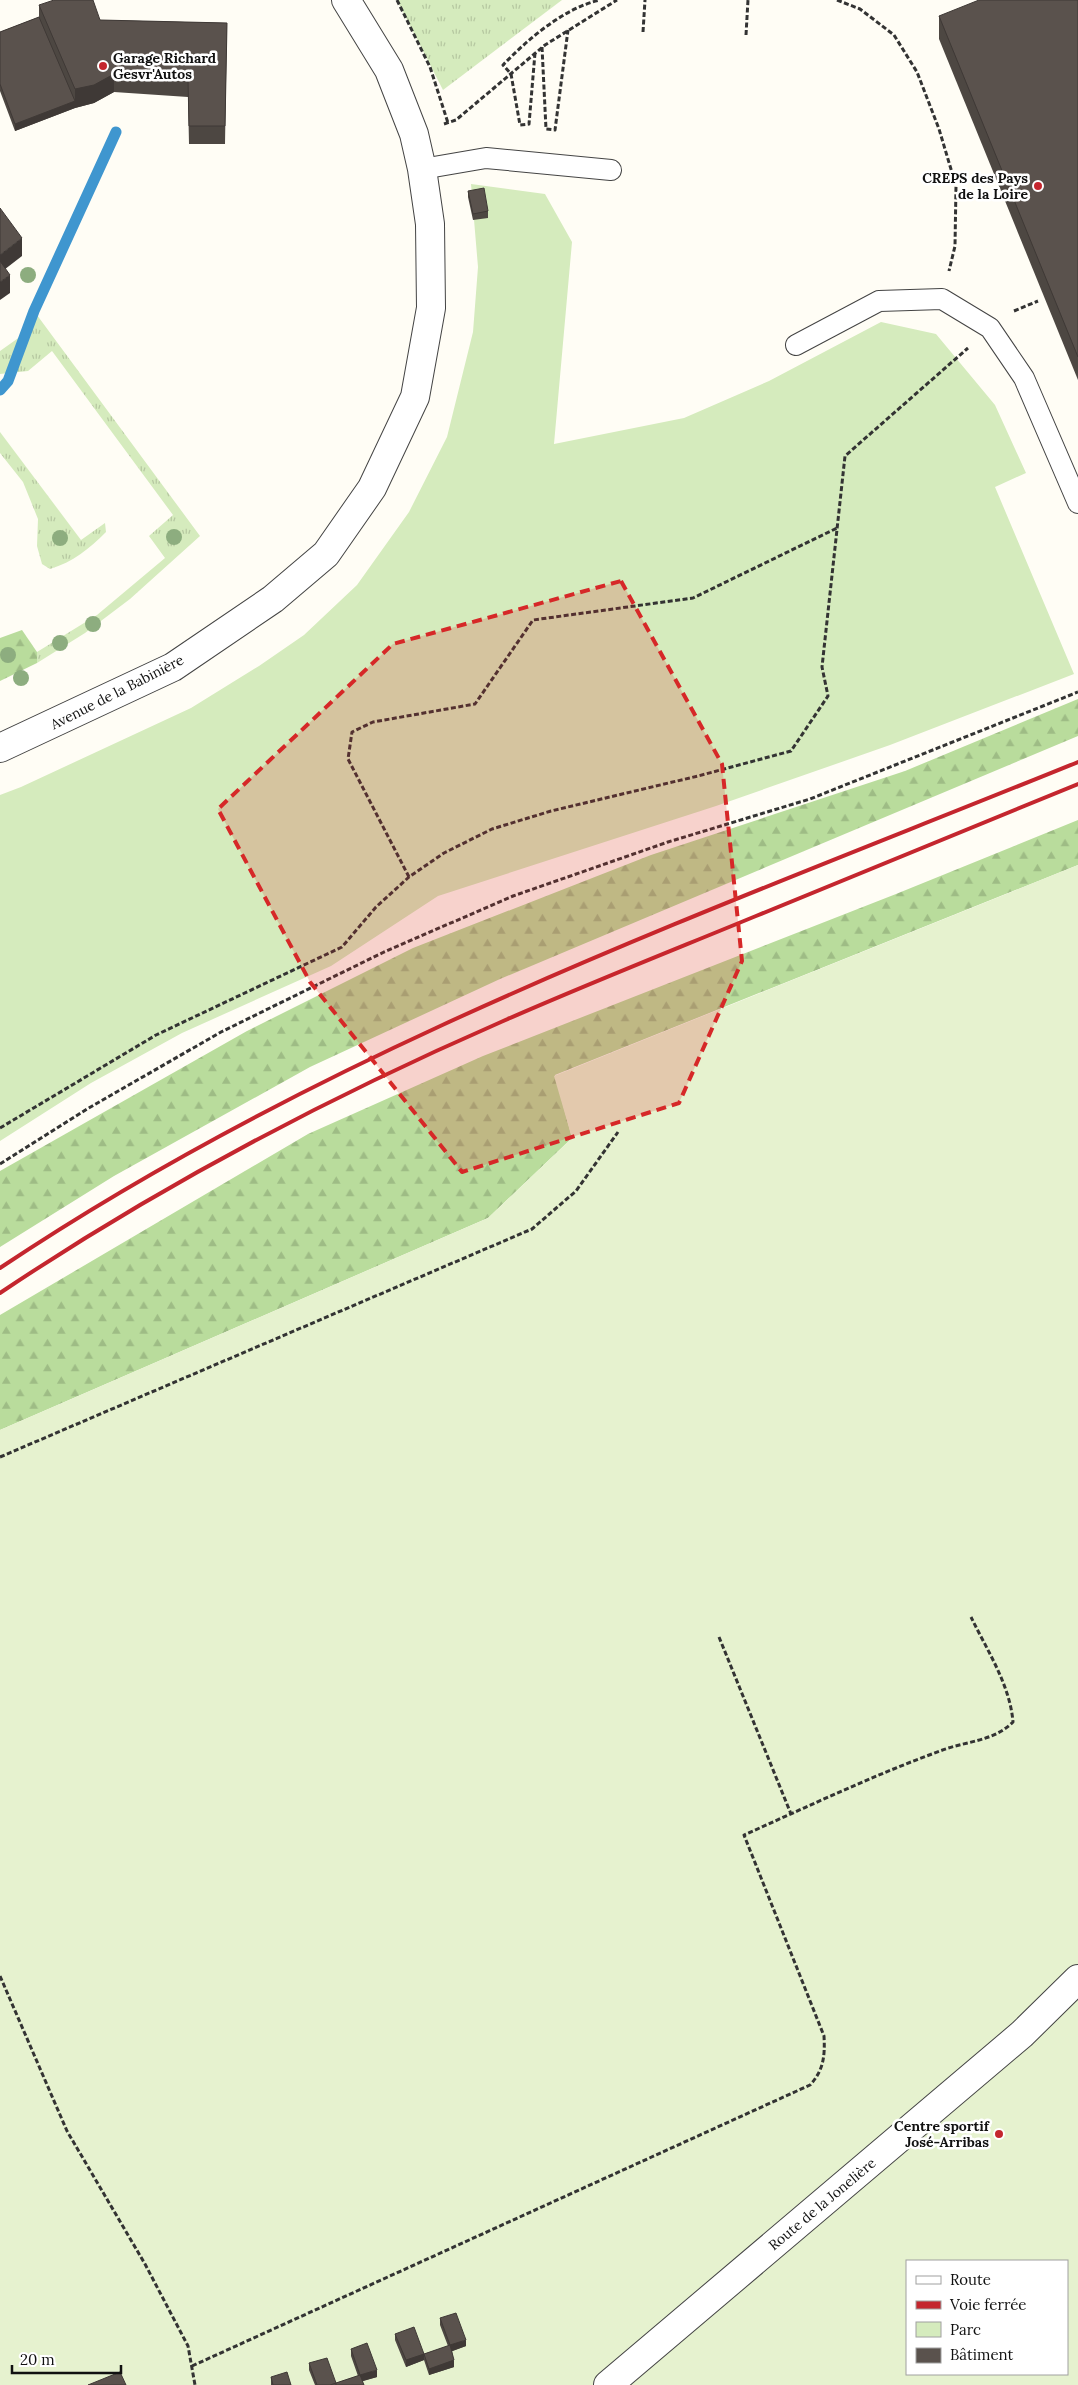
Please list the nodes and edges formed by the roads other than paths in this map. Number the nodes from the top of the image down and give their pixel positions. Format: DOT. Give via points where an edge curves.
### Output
graph roads {
  1 [pos="346,0"];
  2 [pos="422,170"];
  3 [pos="611,170"];
  4 [pos="796,345"];
  5 [pos="1078,503"];
  6 [pos="0,748"];
  7 [pos="1078,1979"];
  8 [pos="608,2385"];
  1 -- 2 [label="street, Avenue de la Babinière" via="389,70 414,134"];
  2 -- 3 [label="lane" via="486,158"];
  2 -- 6 [label="street, Avenue de la Babinière" via="430,224 431,308 415,397 372,488 326,554 273,599 174,667"];
  4 -- 5 [label="lane" via="879,301 942,299 990,328 1024,378"];
  7 -- 8 [label="street, Route de la Jonelière" via="1022,2034"];
}
